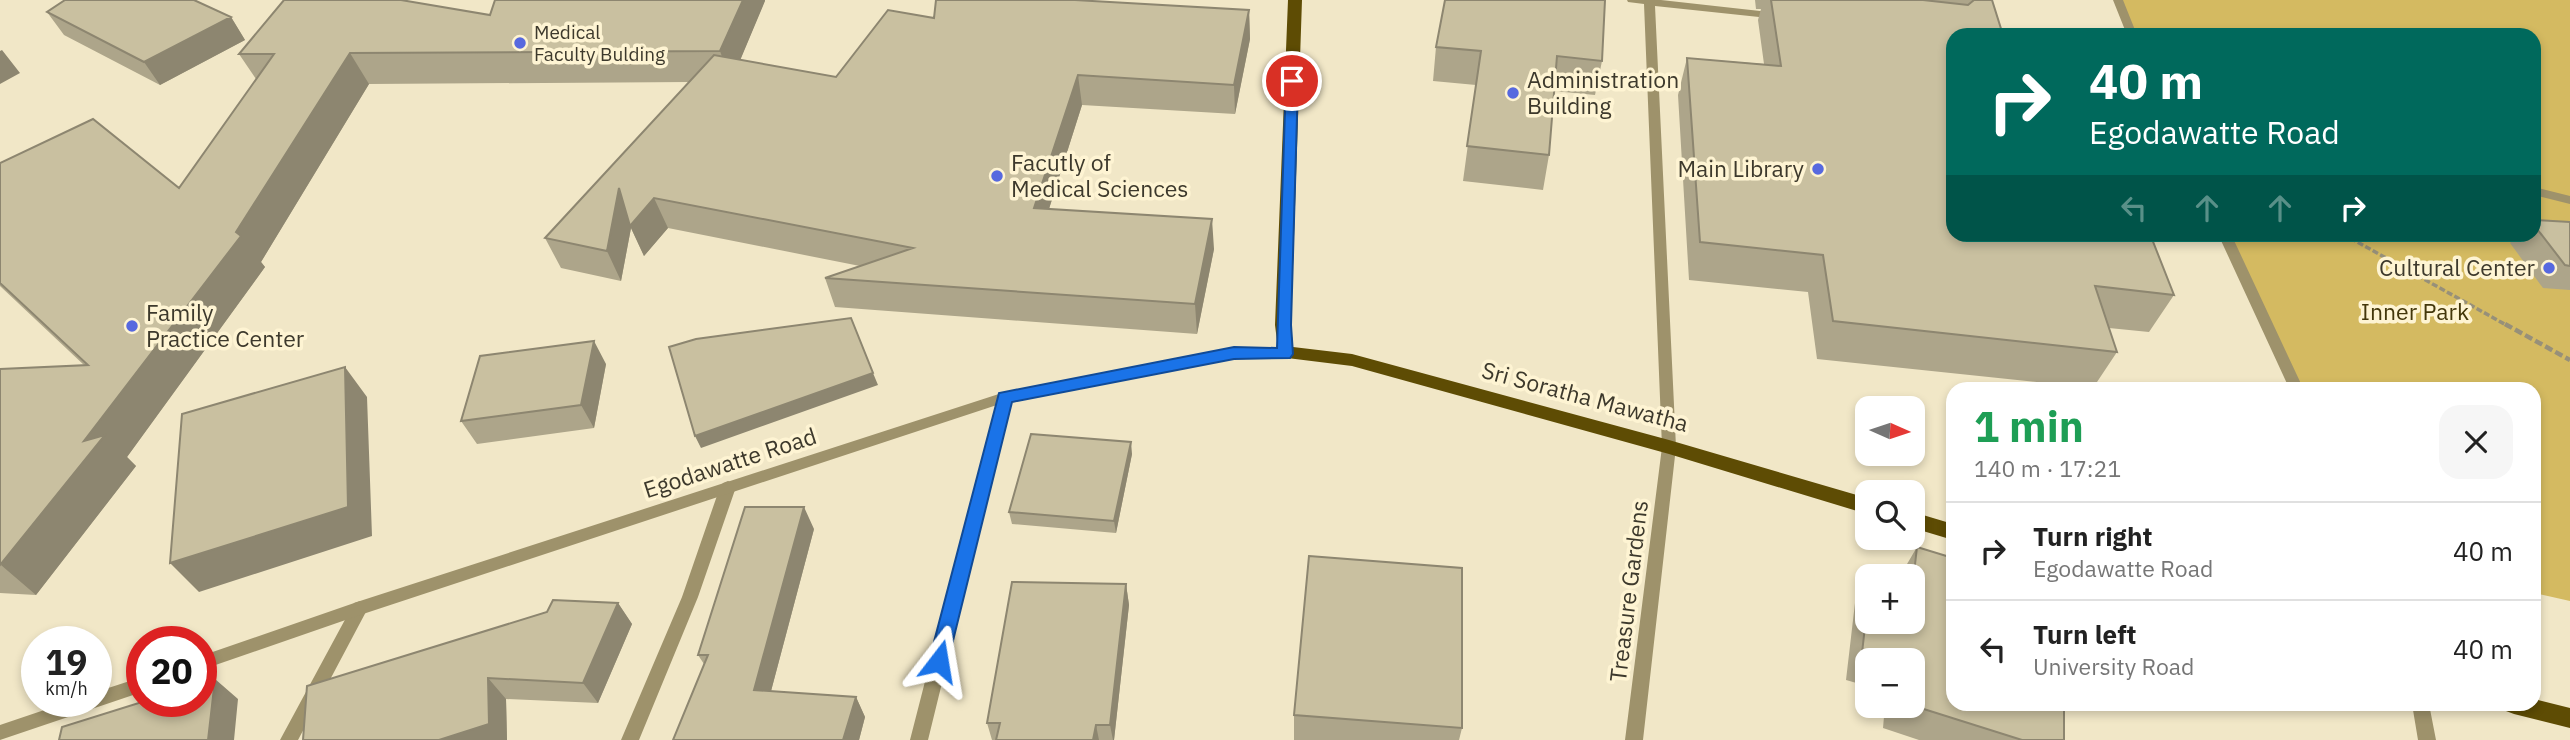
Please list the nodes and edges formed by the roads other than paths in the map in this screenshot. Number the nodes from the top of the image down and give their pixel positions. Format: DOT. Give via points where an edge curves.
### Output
graph roads {
  1 [pos="1295,0"];
  2 [pos="1632,0"];
  3 [pos="2118,0"];
  4 [pos="1649,2"];
  5 [pos="1787,17"];
  6 [pos="2129,28"];
  7 [pos="2541,193"];
  8 [pos="2570,200"];
  9 [pos="2228,242"];
  10 [pos="1285,354"];
  11 [pos="2293,382"];
  12 [pos="1005,397"];
  13 [pos="1669,447"];
  14 [pos="728,487"];
  15 [pos="1855,502"];
  16 [pos="1925,524"];
  17 [pos="1946,530"];
  18 [pos="360,608"];
  19 [pos="217,657"];
  20 [pos="2422,711"];
  21 [pos="2541,711"];
  22 [pos="46,717"];
  23 [pos="2570,718"];
  24 [pos="0,733"];
  25 [pos="289,740"];
  26 [pos="630,740"];
  27 [pos="919,740"];
  28 [pos="1634,740"];
  29 [pos="2427,740"];
  1 -- 10 [label="main road"];
  2 -- 4 [label="street"];
  3 -- 6 [label="street"];
  4 -- 5 [label="street"];
  4 -- 13 [label="street, Treasure Gardens"];
  7 -- 8 [label="street"];
  9 -- 11 [label="street"];
  10 -- 12 [label="street, Egodawatte Road" via="1234,353"];
  10 -- 13 [label="main road, Sri Soratha Mawatha" via="1352,360"];
  12 -- 14 [label="street, Egodawatte Road"];
  12 -- 27 [label="street"];
  13 -- 15 [label="main road, Sri Soratha Mawatha"];
  13 -- 28 [label="street, Treasure Gardens"];
  14 -- 18 [label="street, Egodawatte Road"];
  14 -- 26 [label="street" via="690,597"];
  16 -- 17 [label="main road"];
  18 -- 19 [label="street, Egodawatte Road"];
  18 -- 25 [label="street"];
  20 -- 29 [label="street"];
  21 -- 23 [label="main road"];
  22 -- 24 [label="street"];
}
